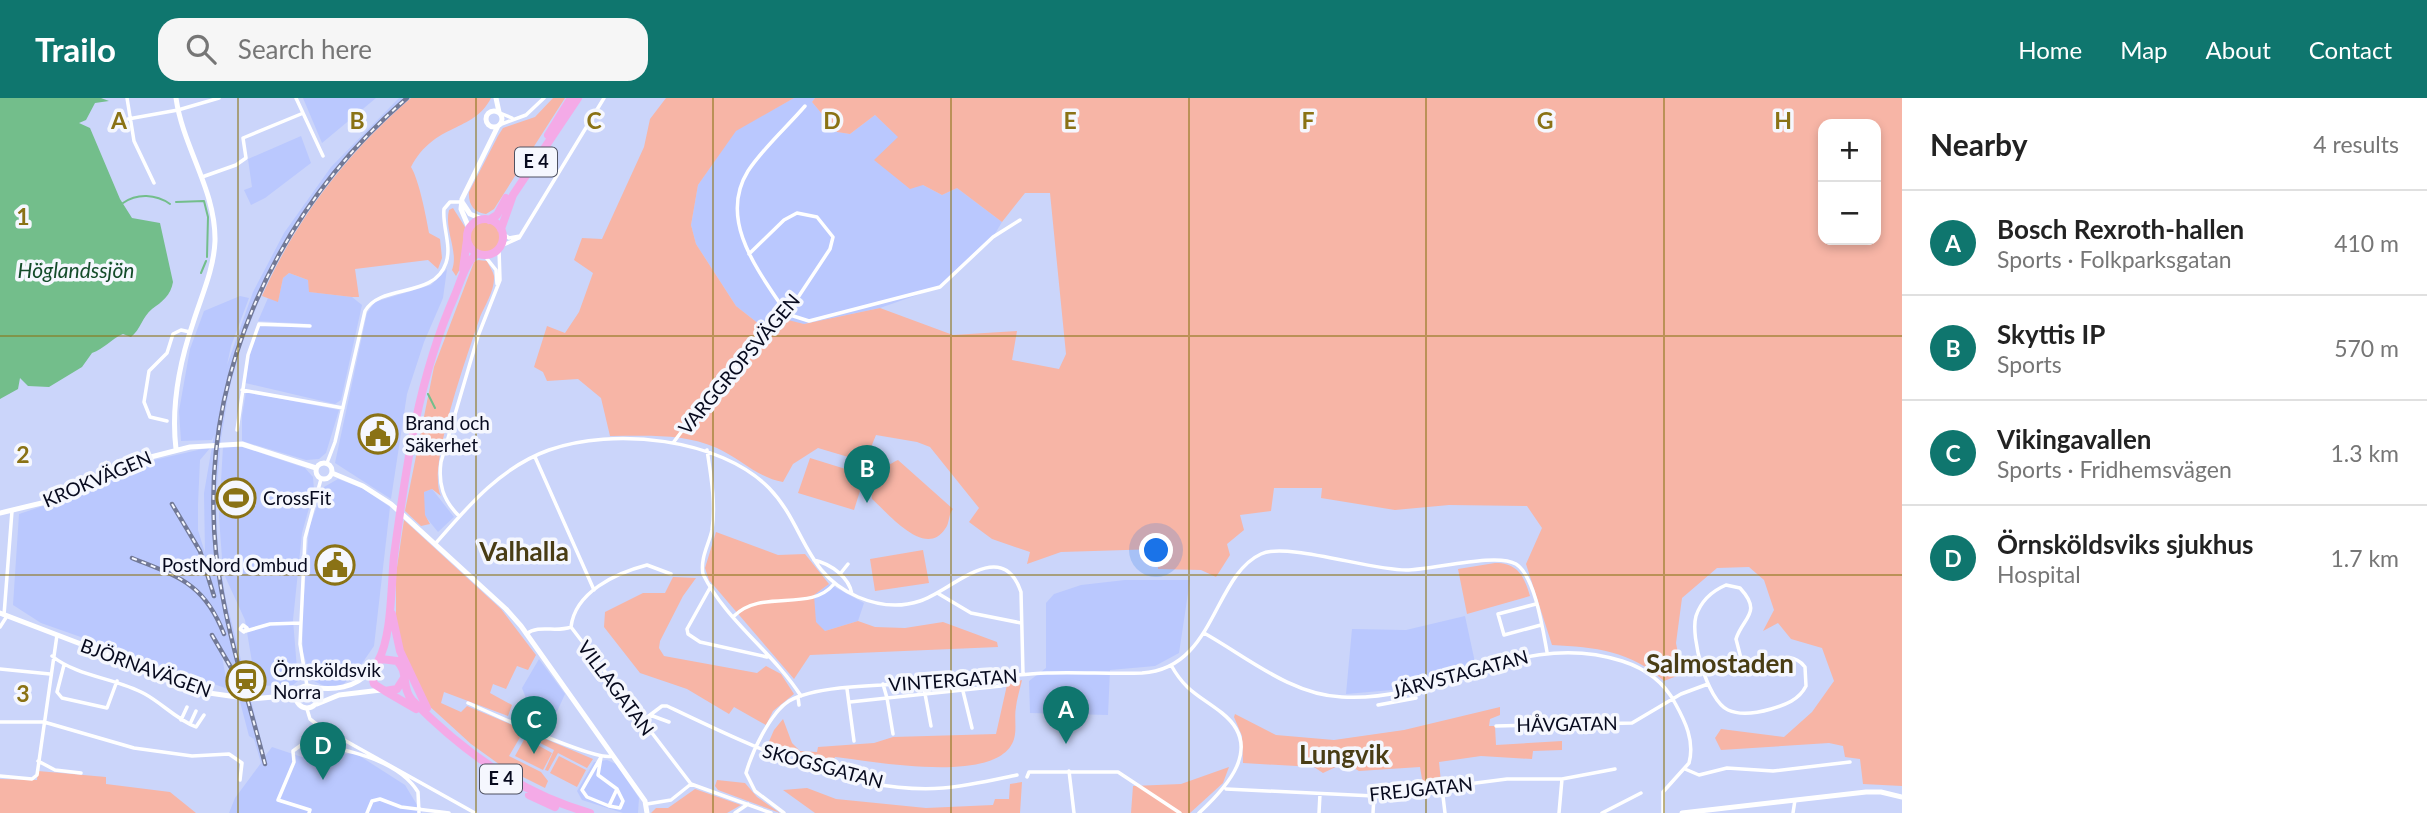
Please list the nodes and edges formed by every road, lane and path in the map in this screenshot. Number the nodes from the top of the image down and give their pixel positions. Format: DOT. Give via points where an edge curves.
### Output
graph roads {
  1 [pos="127,98"];
  2 [pos="176,98"];
  3 [pos="219,98"];
  4 [pos="296,98"];
  5 [pos="544,98"];
  6 [pos="571,98"];
  7 [pos="578,98"];
  8 [pos="604,98"];
  9 [pos="496,99"];
  10 [pos="805,106"];
  11 [pos="178,110"];
  12 [pos="489,111"];
  13 [pos="499,113"];
  14 [pos="301,114"];
  15 [pos="514,118"];
  16 [pos="128,119"];
  17 [pos="487,123"];
  18 [pos="498,125"];
  19 [pos="490,136"];
  20 [pos="323,156"];
  21 [pos="202,177"];
  22 [pos="154,183"];
  23 [pos="461,202"];
  24 [pos="486,220"];
  25 [pos="1020,220"];
  26 [pos="502,231"];
  27 [pos="468,233"];
  28 [pos="522,235"];
  29 [pos="500,247"];
  30 [pos="481,254"];
  31 [pos="749,254"];
  32 [pos="458,289"];
  33 [pos="496,289"];
  34 [pos="787,314"];
  35 [pos="310,326"];
  36 [pos="190,331"];
  37 [pos="242,390"];
  38 [pos="343,408"];
  39 [pos="167,421"];
  40 [pos="237,430"];
  41 [pos="673,443"];
  42 [pos="176,449"];
  43 [pos="707,450"];
  44 [pos="535,457"];
  45 [pos="327,463"];
  46 [pos="316,468"];
  47 [pos="332,473"];
  48 [pos="321,479"];
  49 [pos="12,511"];
  50 [pos="0,513"];
  51 [pos="459,516"];
  52 [pos="436,543"];
  53 [pos="812,560"];
  54 [pos="848,564"];
  55 [pos="671,573"];
  56 [pos="840,574"];
  57 [pos="834,584"];
  58 [pos="711,586"];
  59 [pos="593,590"];
  60 [pos="852,594"];
  61 [pos="939,594"];
  62 [pos="390,597"];
  63 [pos="1536,604"];
  64 [pos="391,614"];
  65 [pos="4,615"];
  66 [pos="734,616"];
  67 [pos="300,623"];
  68 [pos="1022,623"];
  69 [pos="1541,625"];
  70 [pos="0,627"];
  71 [pos="571,627"];
  72 [pos="247,630"];
  73 [pos="1203,632"];
  74 [pos="527,634"];
  75 [pos="57,635"];
  76 [pos="1547,652"];
  77 [pos="52,656"];
  78 [pos="770,657"];
  79 [pos="400,663"];
  80 [pos="64,665"];
  81 [pos="375,665"];
  82 [pos="1171,665"];
  83 [pos="0,669"];
  84 [pos="50,674"];
  85 [pos="1023,675"];
  86 [pos="404,678"];
  87 [pos="960,679"];
  88 [pos="117,681"];
  89 [pos="923,683"];
  90 [pos="883,684"];
  91 [pos="1708,684"];
  92 [pos="1001,686"];
  93 [pos="309,687"];
  94 [pos="847,689"];
  95 [pos="383,691"];
  96 [pos="965,691"];
  97 [pos="926,694"];
  98 [pos="296,695"];
  99 [pos="800,696"];
  100 [pos="887,698"];
  101 [pos="1416,698"];
  102 [pos="1673,699"];
  103 [pos="850,702"];
  104 [pos="468,703"];
  105 [pos="799,705"];
  106 [pos="1378,705"];
  107 [pos="314,706"];
  108 [pos="187,707"];
  109 [pos="307,709"];
  110 [pos="196,711"];
  111 [pos="204,715"];
  112 [pos="650,715"];
  113 [pos="435,719"];
  114 [pos="181,720"];
  115 [pos="642,721"];
  116 [pos="0,722"];
  117 [pos="44,722"];
  118 [pos="668,722"];
  119 [pos="190,724"];
  120 [pos="931,726"];
  121 [pos="1496,726"];
  122 [pos="972,728"];
  123 [pos="893,734"];
  124 [pos="344,739"];
  125 [pos="855,741"];
  126 [pos="340,748"];
  127 [pos="757,749"];
  128 [pos="614,755"];
  129 [pos="601,757"];
  130 [pos="38,761"];
  131 [pos="1850,762"];
  132 [pos="1615,769"];
  133 [pos="1685,769"];
  134 [pos="1069,771"];
  135 [pos="81,774"];
  136 [pos="1017,775"];
  137 [pos="0,776"];
  138 [pos="1027,777"];
  139 [pos="1562,779"];
  140 [pos="240,780"];
  141 [pos="691,784"];
  142 [pos="1441,788"];
  143 [pos="617,789"];
  144 [pos="1226,789"];
  145 [pos="1320,793"];
  146 [pos="1642,793"];
  147 [pos="1374,796"];
  148 [pos="1902,797"];
  149 [pos="1795,800"];
  150 [pos="647,804"];
  151 [pos="749,804"];
  152 [pos="609,806"];
  153 [pos="419,811"];
  154 [pos="309,813"];
  155 [pos="367,813"];
  156 [pos="449,813"];
  157 [pos="475,813"];
  158 [pos="571,813"];
  159 [pos="590,813"];
  160 [pos="646,813"];
  161 [pos="735,813"];
  162 [pos="771,813"];
  163 [pos="784,813"];
  164 [pos="1074,813"];
  165 [pos="1180,813"];
  166 [pos="1199,813"];
  167 [pos="1319,813"];
  168 [pos="1373,813"];
  169 [pos="1445,813"];
  170 [pos="1554,813"];
  171 [pos="1559,813"];
  172 [pos="1602,813"];
  173 [pos="1663,813"];
  174 [pos="1682,813"];
  175 [pos="1793,813"];
  1 -- 16 [label="street"];
  2 -- 11 [label="street"];
  3 -- 11 [label="street"];
  4 -- 14 [label="street"];
  5 -- 15 [label="street" via="531,111"];
  6 -- 24 [label="highway, E 4" via="497,215"];
  7 -- 26 [label="highway, E 4" via="513,195"];
  8 -- 28 [label="street"];
  9 -- 12 [label="street"];
  9 -- 13 [label="street"];
  10 -- 31 [label="street" via="745,176 737,226"];
  11 -- 16 [label="street"];
  11 -- 21 [label="street"];
  12 -- 13 [label="street"];
  12 -- 17 [label="street"];
  13 -- 15 [label="street"];
  13 -- 18 [label="street"];
  14 -- 20 [label="street"];
  14 -- 21 [label="street" via="243,138 246,158"];
  15 -- 18 [label="street"];
  16 -- 22 [label="street"];
  17 -- 18 [label="street"];
  17 -- 19 [label="street"];
  18 -- 19 [label="street"];
  19 -- 23 [label="street"];
  21 -- 36 [label="street" via="212,208 215,243"];
  23 -- 24 [label="street" via="470,214"];
  23 -- 27 [label="street"];
  23 -- 38 [label="street" via="450,202 444,209 448,256 441,272 426,284 369,305"];
  24 -- 26 [label="highway"];
  24 -- 27 [label="highway"];
  25 -- 34 [label="street" via="993,236 940,287 809,321"];
  26 -- 28 [label="street" via="509,239"];
  26 -- 29 [label="highway"];
  27 -- 30 [label="highway" via="470,247"];
  27 -- 32 [label="highway, E 4"];
  28 -- 29 [label="street"];
  29 -- 30 [label="highway"];
  29 -- 33 [label="street"];
  30 -- 32 [label="highway, E 4" via="470,261"];
  30 -- 33 [label="street" via="496,270"];
  31 -- 34 [label="street"];
  31 -- 34 [label="street, VARGGROPSVÄGEN" via="797,213 817,217 830,231 830,249"];
  32 -- 62 [label="highway, E 4" via="436,344 418,412"];
  33 -- 51 [label="street" via="441,462 444,498"];
  34 -- 41 [label="street, VARGGROPSVÄGEN" via="706,399"];
  35 -- 37 [label="street" via="259,324"];
  36 -- 39 [label="street" via="173,334 167,353 149,371 144,402 147,413"];
  36 -- 42 [label="street" via="175,406"];
  37 -- 38 [label="street"];
  37 -- 40 [label="street"];
  38 -- 45 [label="street"];
  41 -- 43 [label="street"];
  41 -- 44 [label="street" via="623,439 550,449"];
  42 -- 46 [label="street, KROKVÄGEN" via="222,443 248,446"];
  42 -- 49 [label="street, KROKVÄGEN" via="125,466 46,502"];
  43 -- 53 [label="street" via="731,460 773,493"];
  43 -- 58 [label="street" via="712,529 702,567"];
  44 -- 51 [label="street" via="495,481"];
  44 -- 59 [label="street"];
  45 -- 46 [label="street"];
  45 -- 47 [label="street"];
  46 -- 48 [label="street"];
  47 -- 48 [label="street"];
  47 -- 52 [label="street" via="391,504"];
  48 -- 67 [label="street" via="305,534"];
  49 -- 50 [label="street, KROKVÄGEN"];
  49 -- 65 [label="street"];
  51 -- 52 [label="street"];
  52 -- 74 [label="street"];
  53 -- 56 [label="street"];
  53 -- 57 [label="street"];
  54 -- 56 [label="street"];
  55 -- 59 [label="street" via="647,565"];
  56 -- 60 [label="street"];
  57 -- 60 [label="street"];
  57 -- 66 [label="street" via="819,596 756,603"];
  58 -- 66 [label="street"];
  58 -- 78 [label="street" via="688,634 699,642"];
  59 -- 71 [label="street, VILLAGATAN" via="576,608"];
  60 -- 61 [label="street" via="897,605"];
  61 -- 68 [label="street" via="971,613"];
  61 -- 68 [label="street" via="980,569 1000,568 1019,586"];
  62 -- 64 [label="highway, E 4"];
  62 -- 81 [label="highway, E 4" via="387,641"];
  63 -- 69 [label="street"];
  63 -- 69 [label="street" via="1498,614 1504,635"];
  63 -- 73 [label="street" via="1527,573 1502,559 1406,570 1277,549 1258,555 1244,567"];
  64 -- 79 [label="highway, E 4"];
  64 -- 113 [label="highway" via="400,651"];
  65 -- 70 [label="street"];
  65 -- 75 [label="street, BJÖRNAVÄGEN"];
  66 -- 78 [label="street"];
  67 -- 72 [label="street"];
  67 -- 93 [label="street" via="301,658"];
  68 -- 85 [label="street"];
  69 -- 76 [label="street"];
  71 -- 74 [label="street"];
  71 -- 115 [label="street, VILLAGATAN"];
  73 -- 76 [label="street, JÄRVSTAGATAN" via="1300,688 1345,698 1403,690"];
  73 -- 82 [label="street"];
  74 -- 128 [label="street"];
  75 -- 77 [label="street"];
  75 -- 98 [label="street, BJÖRNAVÄGEN" via="209,693 258,699"];
  76 -- 102 [label="street, JÄRVSTAGATAN" via="1582,652 1627,663 1651,675"];
  77 -- 80 [label="street"];
  77 -- 84 [label="street"];
  78 -- 99 [label="street"];
  79 -- 81 [label="highway" via="391,658"];
  79 -- 86 [label="highway, E 4"];
  80 -- 88 [label="street"];
  80 -- 88 [label="street" via="57,692 62,698 107,708"];
  81 -- 93 [label="street" via="354,684 328,690"];
  81 -- 95 [label="highway" via="372,681"];
  82 -- 85 [label="street, VINTERGATAN" via="1145,673"];
  82 -- 144 [label="street" via="1186,689 1225,716 1235,729 1239,761"];
  83 -- 84 [label="street"];
  84 -- 117 [label="street"];
  85 -- 87 [label="street, VINTERGATAN"];
  86 -- 95 [label="highway" via="397,689"];
  86 -- 113 [label="highway, E 4" via="410,698"];
  87 -- 89 [label="street, VINTERGATAN"];
  87 -- 96 [label="street"];
  88 -- 114 [label="street"];
  89 -- 90 [label="street, VINTERGATAN"];
  89 -- 97 [label="street"];
  90 -- 94 [label="street, VINTERGATAN"];
  90 -- 100 [label="street"];
  91 -- 91 [label="street" via="1695,622 1708,597 1728,585 1740,588 1751,608 1736,639 1746,672 1754,673 1789,657 1801,662 1808,677 1803,691 1792,701 1745,713 1725,708"];
  91 -- 102 [label="street, HÅVGATAN"];
  92 -- 96 [label="street"];
  93 -- 98 [label="street"];
  93 -- 107 [label="street" via="318,696"];
  94 -- 99 [label="street, VINTERGATAN"];
  94 -- 103 [label="street"];
  95 -- 107 [label="street" via="339,695"];
  95 -- 158 [label="highway, E 4" via="414,708 499,778"];
  96 -- 97 [label="street"];
  96 -- 122 [label="street"];
  97 -- 100 [label="street"];
  97 -- 120 [label="street"];
  98 -- 109 [label="street" via="298,704"];
  99 -- 105 [label="street"];
  99 -- 127 [label="street" via="779,710"];
  100 -- 103 [label="street"];
  100 -- 123 [label="street"];
  101 -- 106 [label="street"];
  102 -- 121 [label="street, HÅVGATAN" via="1632,723"];
  102 -- 133 [label="street, JÄRVSTAGATAN" via="1692,746"];
  103 -- 125 [label="street"];
  104 -- 129 [label="street"];
  107 -- 109 [label="street"];
  108 -- 114 [label="street"];
  109 -- 124 [label="street" via="310,719"];
  110 -- 119 [label="street"];
  111 -- 119 [label="street" via="199,726"];
  112 -- 115 [label="street"];
  112 -- 118 [label="street"];
  112 -- 127 [label="street, SKOGSGATAN" via="667,706"];
  113 -- 159 [label="highway, E 4" via="510,778"];
  114 -- 119 [label="street"];
  115 -- 141 [label="street, VILLAGATAN"];
  116 -- 117 [label="street"];
  117 -- 130 [label="street"];
  117 -- 140 [label="street" via="164,753 231,755 242,763"];
  124 -- 126 [label="street"];
  124 -- 157 [label="street"];
  126 -- 153 [label="street" via="362,754 407,780 418,792"];
  126 -- 154 [label="street" via="304,743 293,751 294,762 278,800"];
  127 -- 136 [label="street, SKOGSGATAN" via="834,774 904,787 943,788"];
  127 -- 163 [label="street" via="747,780"];
  128 -- 129 [label="street"];
  128 -- 150 [label="street"];
  129 -- 143 [label="street" via="598,775"];
  129 -- 152 [label="street" via="582,792"];
  130 -- 135 [label="street" via="55,770"];
  130 -- 137 [label="street" via="37,775 30,779"];
  131 -- 133 [label="street" via="1773,771 1727,768 1699,775"];
  132 -- 139 [label="street, FREJGATAN"];
  133 -- 173 [label="street" via="1663,792"];
  134 -- 138 [label="street" via="1029,772"];
  134 -- 164 [label="street"];
  134 -- 165 [label="street" via="1122,773"];
  139 -- 142 [label="street, FREJGATAN" via="1507,779"];
  139 -- 171 [label="street"];
  141 -- 150 [label="street" via="671,800"];
  141 -- 151 [label="street"];
  142 -- 147 [label="street, FREJGATAN"];
  142 -- 169 [label="street"];
  143 -- 152 [label="street"];
  143 -- 152 [label="street" via="623,801 620,808"];
  144 -- 145 [label="street, FREJGATAN"];
  144 -- 166 [label="street"];
  145 -- 147 [label="street, FREJGATAN"];
  145 -- 167 [label="street"];
  146 -- 172 [label="street"];
  147 -- 168 [label="street"];
  148 -- 149 [label="street" via="1866,792"];
  149 -- 174 [label="street"];
  149 -- 175 [label="street"];
  150 -- 160 [label="street"];
  151 -- 161 [label="street"];
  151 -- 162 [label="street"];
  153 -- 155 [label="street" via="377,799"];
  153 -- 156 [label="street"];
  170 -- 171 [label="street"];
}
